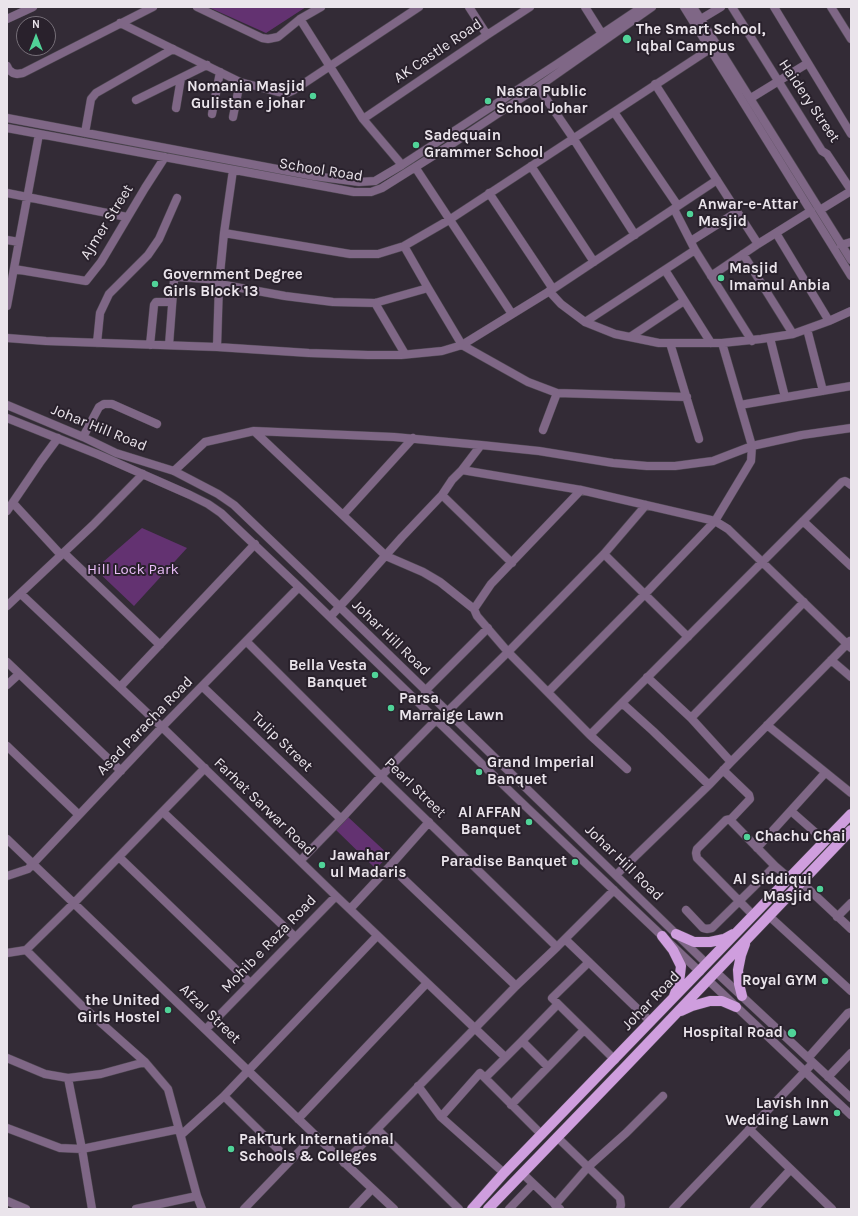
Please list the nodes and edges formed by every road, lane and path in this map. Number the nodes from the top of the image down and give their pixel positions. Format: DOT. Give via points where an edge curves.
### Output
graph roads {
  1 [pos="33,7"];
  2 [pos="153,7"];
  3 [pos="197,7"];
  4 [pos="321,7"];
  5 [pos="419,7"];
  6 [pos="469,7"];
  7 [pos="585,7"];
  8 [pos="642,7"];
  9 [pos="652,7"];
  10 [pos="684,7"];
  11 [pos="721,7"];
  12 [pos="732,7"];
  13 [pos="774,7"];
  14 [pos="831,7"];
  15 [pos="528,8"];
  16 [pos="697,12"];
  17 [pos="7,19"];
  18 [pos="300,19"];
  19 [pos="120,23"];
  20 [pos="602,34"];
  21 [pos="487,35"];
  22 [pos="851,39"];
  23 [pos="173,49"];
  24 [pos="710,49"];
  25 [pos="808,63"];
  26 [pos="7,66"];
  27 [pos="207,66"];
  28 [pos="329,66"];
  29 [pos="559,67"];
  30 [pos="220,72"];
  31 [pos="181,78"];
  32 [pos="778,81"];
  33 [pos="240,82"];
  34 [pos="656,84"];
  35 [pos="538,87"];
  36 [pos="751,98"];
  37 [pos="136,100"];
  38 [pos="176,108"];
  39 [pos="614,112"];
  40 [pos="212,114"];
  41 [pos="234,117"];
  42 [pos="7,118"];
  43 [pos="363,119"];
  44 [pos="7,128"];
  45 [pos="85,133"];
  46 [pos="40,134"];
  47 [pos="851,134"];
  48 [pos="572,138"];
  49 [pos="165,157"];
  50 [pos="402,165"];
  51 [pos="531,166"];
  52 [pos="415,167"];
  53 [pos="233,170"];
  54 [pos="343,180"];
  55 [pos="717,180"];
  56 [pos="341,190"];
  57 [pos="851,191"];
  58 [pos="7,193"];
  59 [pos="489,193"];
  60 [pos="28,197"];
  61 [pos="177,198"];
  62 [pos="676,208"];
  63 [pos="820,210"];
  64 [pos="811,211"];
  65 [pos="737,212"];
  66 [pos="128,217"];
  67 [pos="449,220"];
  68 [pos="224,233"];
  69 [pos="776,233"];
  70 [pos="635,235"];
  71 [pos="7,240"];
  72 [pos="691,241"];
  73 [pos="19,242"];
  74 [pos="851,242"];
  75 [pos="758,244"];
  76 [pos="841,245"];
  77 [pos="404,246"];
  78 [pos="695,250"];
  79 [pos="743,254"];
  80 [pos="851,260"];
  81 [pos="594,262"];
  82 [pos="14,269"];
  83 [pos="664,270"];
  84 [pos="711,276"];
  85 [pos="851,276"];
  86 [pos="220,282"];
  87 [pos="428,288"];
  88 [pos="551,290"];
  89 [pos="8,292"];
  90 [pos="684,301"];
  91 [pos="172,302"];
  92 [pos="375,303"];
  93 [pos="7,306"];
  94 [pos="851,311"];
  95 [pos="512,314"];
  96 [pos="829,321"];
  97 [pos="585,322"];
  98 [pos="807,329"];
  99 [pos="793,334"];
  100 [pos="630,337"];
  101 [pos="7,338"];
  102 [pos="770,338"];
  103 [pos="752,341"];
  104 [pos="97,343"];
  105 [pos="670,343"];
  106 [pos="711,343"];
  107 [pos="722,343"];
  108 [pos="150,344"];
  109 [pos="462,344"];
  110 [pos="169,345"];
  111 [pos="217,347"];
  112 [pos="405,354"];
  113 [pos="851,386"];
  114 [pos="823,391"];
  115 [pos="557,393"];
  116 [pos="687,397"];
  117 [pos="785,397"];
  118 [pos="7,405"];
  119 [pos="740,405"];
  120 [pos="7,418"];
  121 [pos="157,424"];
  122 [pos="851,428"];
  123 [pos="254,430"];
  124 [pos="543,430"];
  125 [pos="83,437"];
  126 [pos="58,438"];
  127 [pos="413,438"];
  128 [pos="699,439"];
  129 [pos="481,445"];
  130 [pos="752,446"];
  131 [pos="116,452"];
  132 [pos="111,460"];
  133 [pos="462,470"];
  134 [pos="174,471"];
  135 [pos="143,474"];
  136 [pos="851,485"];
  137 [pos="581,490"];
  138 [pos="442,495"];
  139 [pos="13,503"];
  140 [pos="646,505"];
  141 [pos="7,511"];
  142 [pos="343,515"];
  143 [pos="803,520"];
  144 [pos="715,521"];
  145 [pos="255,544"];
  146 [pos="63,554"];
  147 [pos="604,554"];
  148 [pos="386,556"];
  149 [pos="762,562"];
  150 [pos="512,563"];
  151 [pos="851,566"];
  152 [pos="299,586"];
  153 [pos="21,594"];
  154 [pos="645,594"];
  155 [pos="804,602"];
  156 [pos="7,606"];
  157 [pos="340,606"];
  158 [pos="474,609"];
  159 [pos="330,617"];
  160 [pos="488,628"];
  161 [pos="688,636"];
  162 [pos="246,641"];
  163 [pos="850,644"];
  164 [pos="160,646"];
  165 [pos="508,652"];
  166 [pos="831,660"];
  167 [pos="7,662"];
  168 [pos="19,674"];
  169 [pos="647,677"];
  170 [pos="851,677"];
  171 [pos="7,685"];
  172 [pos="202,686"];
  173 [pos="120,687"];
  174 [pos="425,691"];
  175 [pos="548,692"];
  176 [pos="622,703"];
  177 [pos="447,712"];
  178 [pos="691,718"];
  179 [pos="436,720"];
  180 [pos="767,725"];
  181 [pos="162,727"];
  182 [pos="760,732"];
  183 [pos="590,735"];
  184 [pos="778,735"];
  185 [pos="7,746"];
  186 [pos="731,762"];
  187 [pos="205,768"];
  188 [pos="627,769"];
  189 [pos="723,770"];
  190 [pos="121,771"];
  191 [pos="825,773"];
  192 [pos="381,776"];
  193 [pos="709,785"];
  194 [pos="851,793"];
  195 [pos="791,811"];
  196 [pos="163,812"];
  197 [pos="851,814"];
  198 [pos="79,815"];
  199 [pos="342,819"];
  200 [pos="731,819"];
  201 [pos="429,822"];
  202 [pos="851,830"];
  203 [pos="7,839"];
  204 [pos="825,841"];
  205 [pos="757,848"];
  206 [pos="119,857"];
  207 [pos="300,861"];
  208 [pos="33,864"];
  209 [pos="390,866"];
  210 [pos="775,866"];
  211 [pos="616,875"];
  212 [pos="7,876"];
  213 [pos="789,878"];
  214 [pos="801,882"];
  215 [pos="614,890"];
  216 [pos="336,896"];
  217 [pos="739,900"];
  218 [pos="74,903"];
  219 [pos="851,903"];
  220 [pos="350,910"];
  221 [pos="686,910"];
  222 [pos="753,915"];
  223 [pos="658,916"];
  224 [pos="769,916"];
  225 [pos="837,917"];
  226 [pos="651,925"];
  227 [pos="851,929"];
  228 [pos="738,932"];
  229 [pos="676,934"];
  230 [pos="378,936"];
  231 [pos="662,936"];
  232 [pos="295,937"];
  233 [pos="565,939"];
  234 [pos="746,940"];
  235 [pos="557,947"];
  236 [pos="26,950"];
  237 [pos="7,953"];
  238 [pos="589,962"];
  239 [pos="707,964"];
  240 [pos="700,972"];
  241 [pos="716,972"];
  242 [pos="708,980"];
  243 [pos="250,983"];
  244 [pos="427,983"];
  245 [pos="516,986"];
  246 [pos="851,992"];
  247 [pos="742,996"];
  248 [pos="671,1001"];
  249 [pos="558,1004"];
  250 [pos="736,1007"];
  251 [pos="851,1012"];
  252 [pos="675,1014"];
  253 [pos="652,1022"];
  254 [pos="474,1029"];
  255 [pos="206,1030"];
  256 [pos="584,1030"];
  257 [pos="522,1041"];
  258 [pos="851,1053"];
  259 [pos="505,1057"];
  260 [pos="7,1058"];
  261 [pos="615,1060"];
  262 [pos="810,1060"];
  263 [pos="145,1062"];
  264 [pos="548,1067"];
  265 [pos="248,1070"];
  266 [pos="805,1071"];
  267 [pos="828,1077"];
  268 [pos="68,1078"];
  269 [pos="485,1078"];
  270 [pos="418,1086"];
  271 [pos="663,1096"];
  272 [pos="223,1097"];
  273 [pos="851,1098"];
  274 [pos="511,1105"];
  275 [pos="851,1115"];
  276 [pos="441,1117"];
  277 [pos="298,1119"];
  278 [pos="7,1128"];
  279 [pos="750,1129"];
  280 [pos="377,1130"];
  281 [pos="180,1132"];
  282 [pos="315,1135"];
  283 [pos="542,1135"];
  284 [pos="557,1137"];
  285 [pos="535,1142"];
  286 [pos="82,1149"];
  287 [pos="543,1151"];
  288 [pos="290,1161"];
  289 [pos="344,1163"];
  290 [pos="588,1167"];
  291 [pos="790,1170"];
  292 [pos="504,1173"];
  293 [pos="522,1173"];
  294 [pos="533,1184"];
  295 [pos="372,1189"];
  296 [pos="198,1196"];
  297 [pos="7,1201"];
  298 [pos="557,1207"];
  299 [pos="26,1209"];
  300 [pos="92,1209"];
  301 [pos="136,1209"];
  302 [pos="202,1209"];
  303 [pos="244,1209"];
  304 [pos="353,1209"];
  305 [pos="394,1209"];
  306 [pos="459,1209"];
  307 [pos="472,1209"];
  308 [pos="488,1209"];
  309 [pos="509,1209"];
  310 [pos="620,1209"];
  311 [pos="673,1209"];
  312 [pos="754,1209"];
  313 [pos="832,1209"];
  1 -- 17 [label="street"];
  2 -- 19 [label="street"];
  3 -- 18 [label="street" via="268,39 278,37"];
  4 -- 18 [label="street"];
  5 -- 28 [label="street"];
  6 -- 21 [label="street"];
  7 -- 20 [label="street"];
  8 -- 20 [label="street, School Road"];
  9 -- 29 [label="street, School Road"];
  10 -- 24 [label="street"];
  11 -- 16 [label="street"];
  12 -- 32 [label="street, Haidery Street"];
  13 -- 25 [label="street"];
  14 -- 22 [label="street"];
  15 -- 21 [label="street, AK Castle Road"];
  16 -- 36 [label="street"];
  18 -- 28 [label="street"];
  19 -- 23 [label="street"];
  19 -- 26 [label="street" via="23,72 13,73"];
  20 -- 29 [label="street, School Road"];
  21 -- 43 [label="street, AK Castle Road"];
  23 -- 27 [label="street"];
  23 -- 45 [label="street" via="96,93 91,99"];
  24 -- 34 [label="street"];
  24 -- 64 [label="street"];
  25 -- 32 [label="street"];
  25 -- 47 [label="street"];
  27 -- 30 [label="street"];
  27 -- 31 [label="street"];
  28 -- 33 [label="street" via="287,92"];
  28 -- 43 [label="street"];
  29 -- 35 [label="street, School Road"];
  29 -- 50 [label="street, School Road"];
  30 -- 33 [label="street"];
  30 -- 40 [label="street"];
  31 -- 37 [label="street"];
  31 -- 38 [label="street"];
  32 -- 36 [label="street"];
  32 -- 57 [label="street, Haidery Street" via="822,151 828,154"];
  33 -- 41 [label="street"];
  34 -- 39 [label="street"];
  34 -- 55 [label="street"];
  35 -- 48 [label="street"];
  35 -- 52 [label="street, School Road"];
  36 -- 63 [label="street"];
  39 -- 48 [label="street"];
  39 -- 62 [label="street"];
  42 -- 45 [label="street, School Road"];
  43 -- 50 [label="street"];
  44 -- 46 [label="street, School Road"];
  45 -- 54 [label="street, School Road"];
  46 -- 49 [label="street, School Road"];
  46 -- 60 [label="street"];
  48 -- 51 [label="street"];
  48 -- 70 [label="street"];
  49 -- 53 [label="street, School Road"];
  49 -- 66 [label="street, Ajmer Street"];
  50 -- 54 [label="street, School Road" via="375,181"];
  51 -- 59 [label="street"];
  51 -- 81 [label="street"];
  52 -- 56 [label="street, School Road" via="371,192"];
  52 -- 67 [label="street"];
  53 -- 56 [label="street, School Road"];
  53 -- 68 [label="street"];
  54 -- 56 [label="street"];
  55 -- 62 [label="street"];
  55 -- 65 [label="street"];
  57 -- 63 [label="street"];
  58 -- 60 [label="street"];
  59 -- 67 [label="street"];
  59 -- 88 [label="street"];
  60 -- 66 [label="street"];
  60 -- 73 [label="street"];
  61 -- 104 [label="street" via="159,239 148,255 109,294 100,313"];
  62 -- 70 [label="street"];
  62 -- 72 [label="street"];
  63 -- 76 [label="street"];
  64 -- 69 [label="street"];
  64 -- 85 [label="street"];
  65 -- 72 [label="street"];
  65 -- 75 [label="street"];
  66 -- 82 [label="street, Ajmer Street" via="102,262 86,281"];
  67 -- 77 [label="street"];
  67 -- 95 [label="street"];
  68 -- 77 [label="street" via="350,254 378,254"];
  68 -- 86 [label="street"];
  69 -- 75 [label="street"];
  69 -- 96 [label="street"];
  70 -- 81 [label="street"];
  71 -- 73 [label="street"];
  72 -- 78 [label="street"];
  73 -- 82 [label="street"];
  74 -- 76 [label="street"];
  75 -- 79 [label="street"];
  76 -- 80 [label="street"];
  77 -- 87 [label="street"];
  78 -- 83 [label="street"];
  78 -- 84 [label="street"];
  79 -- 84 [label="street"];
  79 -- 99 [label="street"];
  81 -- 88 [label="street"];
  82 -- 89 [label="street"];
  83 -- 90 [label="street"];
  83 -- 97 [label="street"];
  84 -- 103 [label="street"];
  86 -- 91 [label="street" via="177,276 174,280"];
  86 -- 92 [label="street" via="285,296 333,302"];
  86 -- 111 [label="street"];
  87 -- 92 [label="street"];
  87 -- 109 [label="street"];
  88 -- 95 [label="street"];
  88 -- 97 [label="street" via="561,304"];
  89 -- 93 [label="street"];
  90 -- 100 [label="street"];
  90 -- 106 [label="street"];
  91 -- 108 [label="street" via="156,302 154,305"];
  91 -- 110 [label="street"];
  92 -- 112 [label="street"];
  94 -- 96 [label="street"];
  95 -- 109 [label="street"];
  96 -- 98 [label="street"];
  97 -- 100 [label="street"];
  98 -- 99 [label="street"];
  98 -- 114 [label="street"];
  99 -- 102 [label="street"];
  100 -- 105 [label="street" via="648,342"];
  101 -- 104 [label="street"];
  102 -- 103 [label="street"];
  102 -- 117 [label="street"];
  103 -- 107 [label="street"];
  104 -- 108 [label="street"];
  105 -- 106 [label="street"];
  105 -- 116 [label="street"];
  106 -- 107 [label="street"];
  107 -- 119 [label="street"];
  108 -- 110 [label="street"];
  109 -- 112 [label="street" via="442,351"];
  109 -- 115 [label="street" via="528,382"];
  110 -- 111 [label="street"];
  111 -- 112 [label="street" via="316,354"];
  113 -- 114 [label="street"];
  114 -- 117 [label="street"];
  115 -- 116 [label="street"];
  115 -- 124 [label="street"];
  116 -- 128 [label="street"];
  117 -- 119 [label="street"];
  118 -- 125 [label="street, Johar Hill Road"];
  119 -- 130 [label="street"];
  120 -- 126 [label="street, Johar Hill Road"];
  121 -- 125 [label="street" via="112,404 104,404 99,407"];
  122 -- 130 [label="street"];
  123 -- 127 [label="street"];
  123 -- 134 [label="street" via="205,442"];
  123 -- 142 [label="street"];
  125 -- 131 [label="street, Johar Hill Road"];
  126 -- 132 [label="street, Johar Hill Road"];
  126 -- 139 [label="street"];
  127 -- 129 [label="street"];
  127 -- 142 [label="street"];
  129 -- 130 [label="street" via="647,466 675,466 713,461"];
  129 -- 133 [label="street"];
  130 -- 144 [label="street" via="751,461"];
  131 -- 132 [label="street"];
  131 -- 134 [label="street, Johar Hill Road"];
  132 -- 135 [label="street, Johar Hill Road"];
  133 -- 137 [label="street"];
  133 -- 138 [label="street"];
  134 -- 157 [label="street, Johar Hill Road" via="234,505"];
  135 -- 145 [label="street, Johar Hill Road" via="208,504"];
  135 -- 146 [label="street"];
  136 -- 143 [label="street" via="842,482"];
  137 -- 140 [label="street"];
  137 -- 150 [label="street"];
  138 -- 148 [label="street"];
  138 -- 150 [label="street"];
  139 -- 141 [label="street"];
  139 -- 146 [label="street"];
  140 -- 144 [label="street"];
  140 -- 147 [label="street"];
  142 -- 148 [label="street"];
  143 -- 149 [label="street"];
  143 -- 151 [label="street"];
  144 -- 149 [label="street"];
  144 -- 154 [label="street"];
  145 -- 152 [label="street, Johar Hill Road"];
  145 -- 164 [label="street"];
  146 -- 153 [label="street"];
  146 -- 164 [label="street"];
  147 -- 154 [label="street"];
  147 -- 165 [label="street"];
  148 -- 157 [label="street"];
  148 -- 158 [label="street" via="440,582"];
  149 -- 155 [label="street"];
  149 -- 161 [label="street"];
  150 -- 158 [label="street" via="492,584"];
  152 -- 159 [label="street, Johar Hill Road"];
  152 -- 162 [label="street, Asad Paracha Road"];
  153 -- 156 [label="street"];
  153 -- 173 [label="street, Farhat Sarwar Road"];
  154 -- 161 [label="street"];
  154 -- 175 [label="street"];
  155 -- 163 [label="street"];
  155 -- 178 [label="street"];
  157 -- 159 [label="street"];
  157 -- 174 [label="street, Johar Hill Road"];
  158 -- 160 [label="street"];
  159 -- 179 [label="street, Johar Hill Road"];
  160 -- 165 [label="street"];
  160 -- 174 [label="street"];
  161 -- 169 [label="street"];
  162 -- 172 [label="street, Asad Paracha Road"];
  162 -- 192 [label="street, Pearl Street"];
  163 -- 166 [label="street"];
  164 -- 173 [label="street"];
  165 -- 175 [label="street"];
  165 -- 177 [label="street"];
  166 -- 170 [label="street"];
  166 -- 180 [label="street"];
  167 -- 168 [label="street"];
  168 -- 171 [label="street"];
  168 -- 190 [label="street"];
  169 -- 176 [label="street"];
  169 -- 178 [label="street"];
  172 -- 181 [label="street, Asad Paracha Road"];
  172 -- 199 [label="street, Tulip Street"];
  173 -- 181 [label="street, Farhat Sarwar Road"];
  174 -- 177 [label="street, Johar Hill Road"];
  175 -- 183 [label="street"];
  176 -- 183 [label="street"];
  176 -- 193 [label="street"];
  177 -- 211 [label="street, Johar Hill Road"];
  178 -- 186 [label="street"];
  179 -- 192 [label="street"];
  179 -- 215 [label="street, Johar Hill Road"];
  180 -- 182 [label="street"];
  180 -- 184 [label="street"];
  181 -- 187 [label="street, Farhat Sarwar Road"];
  181 -- 190 [label="street, Asad Paracha Road"];
  182 -- 184 [label="street"];
  182 -- 186 [label="street"];
  183 -- 188 [label="street"];
  184 -- 191 [label="street"];
  185 -- 198 [label="street"];
  186 -- 189 [label="street"];
  187 -- 196 [label="street"];
  187 -- 207 [label="street, Farhat Sarwar Road"];
  189 -- 193 [label="street"];
  189 -- 200 [label="street" via="750,799"];
  190 -- 198 [label="street, Asad Paracha Road"];
  191 -- 194 [label="street"];
  191 -- 195 [label="street"];
  192 -- 199 [label="street"];
  192 -- 201 [label="street, Pearl Street"];
  193 -- 211 [label="street"];
  195 -- 204 [label="street"];
  195 -- 205 [label="street"];
  196 -- 206 [label="street"];
  196 -- 232 [label="street"];
  197 -- 204 [label="main road, Johar Road"];
  198 -- 208 [label="street, Asad Paracha Road"];
  199 -- 207 [label="street"];
  200 -- 205 [label="street"];
  200 -- 217 [label="street" via="726,820 696,853"];
  201 -- 209 [label="street"];
  201 -- 235 [label="street, Pearl Street"];
  202 -- 214 [label="main road, Johar Road"];
  203 -- 208 [label="street, Afzal Street"];
  204 -- 213 [label="main road, Johar Road"];
  205 -- 210 [label="street"];
  206 -- 218 [label="street"];
  206 -- 243 [label="street"];
  207 -- 216 [label="street, Farhat Sarwar Road"];
  208 -- 212 [label="street, Asad Paracha Road" via="28,869"];
  208 -- 218 [label="street, Afzal Street"];
  209 -- 220 [label="street"];
  209 -- 245 [label="street"];
  210 -- 213 [label="street"];
  210 -- 217 [label="street"];
  211 -- 223 [label="street, Johar Hill Road"];
  213 -- 222 [label="main road, Johar Road"];
  214 -- 224 [label="main road, Johar Road"];
  214 -- 225 [label="street"];
  215 -- 226 [label="street, Johar Hill Road"];
  215 -- 233 [label="street"];
  216 -- 220 [label="street, Farhat Sarwar Road"];
  216 -- 232 [label="street, Mohib e Raza Road"];
  217 -- 221 [label="street" via="712,928 707,929"];
  217 -- 222 [label="street"];
  218 -- 236 [label="street"];
  218 -- 255 [label="street, Afzal Street"];
  219 -- 225 [label="street"];
  220 -- 230 [label="street, Farhat Sarwar Road"];
  222 -- 228 [label="main road, Johar Road"];
  223 -- 226 [label="street"];
  223 -- 229 [label="street, Johar Hill Road"];
  224 -- 234 [label="main road, Johar Road"];
  224 -- 246 [label="street"];
  225 -- 227 [label="street"];
  226 -- 231 [label="street, Johar Hill Road"];
  228 -- 229 [label="main road" via="710,942 694,942"];
  228 -- 239 [label="main road, Johar Road"];
  229 -- 239 [label="street, Johar Hill Road"];
  230 -- 244 [label="street, Farhat Sarwar Road"];
  230 -- 265 [label="street"];
  231 -- 240 [label="street, Johar Hill Road"];
  231 -- 248 [label="main road" via="681,966 679,983"];
  232 -- 243 [label="street, Mohib e Raza Road"];
  233 -- 235 [label="street"];
  233 -- 238 [label="street"];
  234 -- 241 [label="main road, Johar Road"];
  234 -- 247 [label="main road" via="738,970"];
  235 -- 245 [label="street"];
  236 -- 237 [label="street"];
  236 -- 263 [label="street" via="81,1005"];
  238 -- 249 [label="street" via="552,998"];
  238 -- 253 [label="street"];
  239 -- 240 [label="main road, Johar Road"];
  240 -- 248 [label="main road, Johar Road"];
  241 -- 242 [label="main road, Johar Road"];
  241 -- 247 [label="street"];
  242 -- 250 [label="street"];
  242 -- 252 [label="main road, Johar Road"];
  243 -- 255 [label="street, Mohib e Raza Road"];
  244 -- 254 [label="street, Farhat Sarwar Road"];
  244 -- 277 [label="street"];
  245 -- 254 [label="street"];
  247 -- 262 [label="street"];
  248 -- 253 [label="main road, Johar Road"];
  249 -- 256 [label="street"];
  249 -- 257 [label="street"];
  250 -- 252 [label="main road" via="722,1001 710,1001"];
  250 -- 266 [label="street"];
  251 -- 262 [label="street"];
  252 -- 284 [label="main road, Johar Road"];
  253 -- 261 [label="main road, Johar Road"];
  254 -- 259 [label="street, Farhat Sarwar Road"];
  254 -- 270 [label="street"];
  255 -- 265 [label="street, Afzal Street"];
  256 -- 261 [label="street"];
  256 -- 264 [label="street"];
  257 -- 259 [label="street"];
  257 -- 264 [label="street"];
  258 -- 267 [label="street"];
  259 -- 269 [label="street"];
  260 -- 268 [label="street" via="45,1074"];
  261 -- 283 [label="main road, Johar Road"];
  262 -- 266 [label="street"];
  262 -- 267 [label="street"];
  263 -- 268 [label="street" via="101,1074"];
  263 -- 281 [label="street" via="168,1088"];
  264 -- 274 [label="street"];
  265 -- 272 [label="street"];
  265 -- 277 [label="street, Afzal Street"];
  266 -- 275 [label="street"];
  266 -- 279 [label="street"];
  267 -- 273 [label="street"];
  268 -- 286 [label="street"];
  269 -- 274 [label="street"];
  269 -- 276 [label="street" via="480,1073"];
  270 -- 276 [label="street"];
  270 -- 280 [label="street"];
  271 -- 290 [label="street"];
  272 -- 281 [label="street"];
  272 -- 288 [label="street"];
  274 -- 283 [label="street"];
  276 -- 292 [label="street"];
  277 -- 282 [label="street, Afzal Street"];
  278 -- 286 [label="street" via="60,1148"];
  279 -- 291 [label="street"];
  279 -- 311 [label="street"];
  280 -- 289 [label="street"];
  280 -- 306 [label="street"];
  281 -- 286 [label="street"];
  281 -- 296 [label="street"];
  282 -- 288 [label="street"];
  282 -- 289 [label="street, Afzal Street"];
  283 -- 285 [label="main road, Johar Road"];
  284 -- 287 [label="main road, Johar Road"];
  284 -- 290 [label="street"];
  285 -- 287 [label="main road"];
  285 -- 292 [label="main road, Johar Road"];
  286 -- 300 [label="street"];
  287 -- 293 [label="main road, Johar Road"];
  288 -- 303 [label="street"];
  289 -- 295 [label="street, Afzal Street"];
  290 -- 298 [label="street"];
  290 -- 310 [label="street" via="620,1198"];
  291 -- 312 [label="street"];
  291 -- 313 [label="street"];
  292 -- 307 [label="main road, Johar Road"];
  293 -- 294 [label="street"];
  293 -- 308 [label="main road, Johar Road"];
  294 -- 298 [label="street"];
  294 -- 309 [label="street"];
  295 -- 304 [label="street"];
  295 -- 305 [label="street, Afzal Street"];
  296 -- 301 [label="street"];
  296 -- 302 [label="street"];
  297 -- 299 [label="street"];
}
